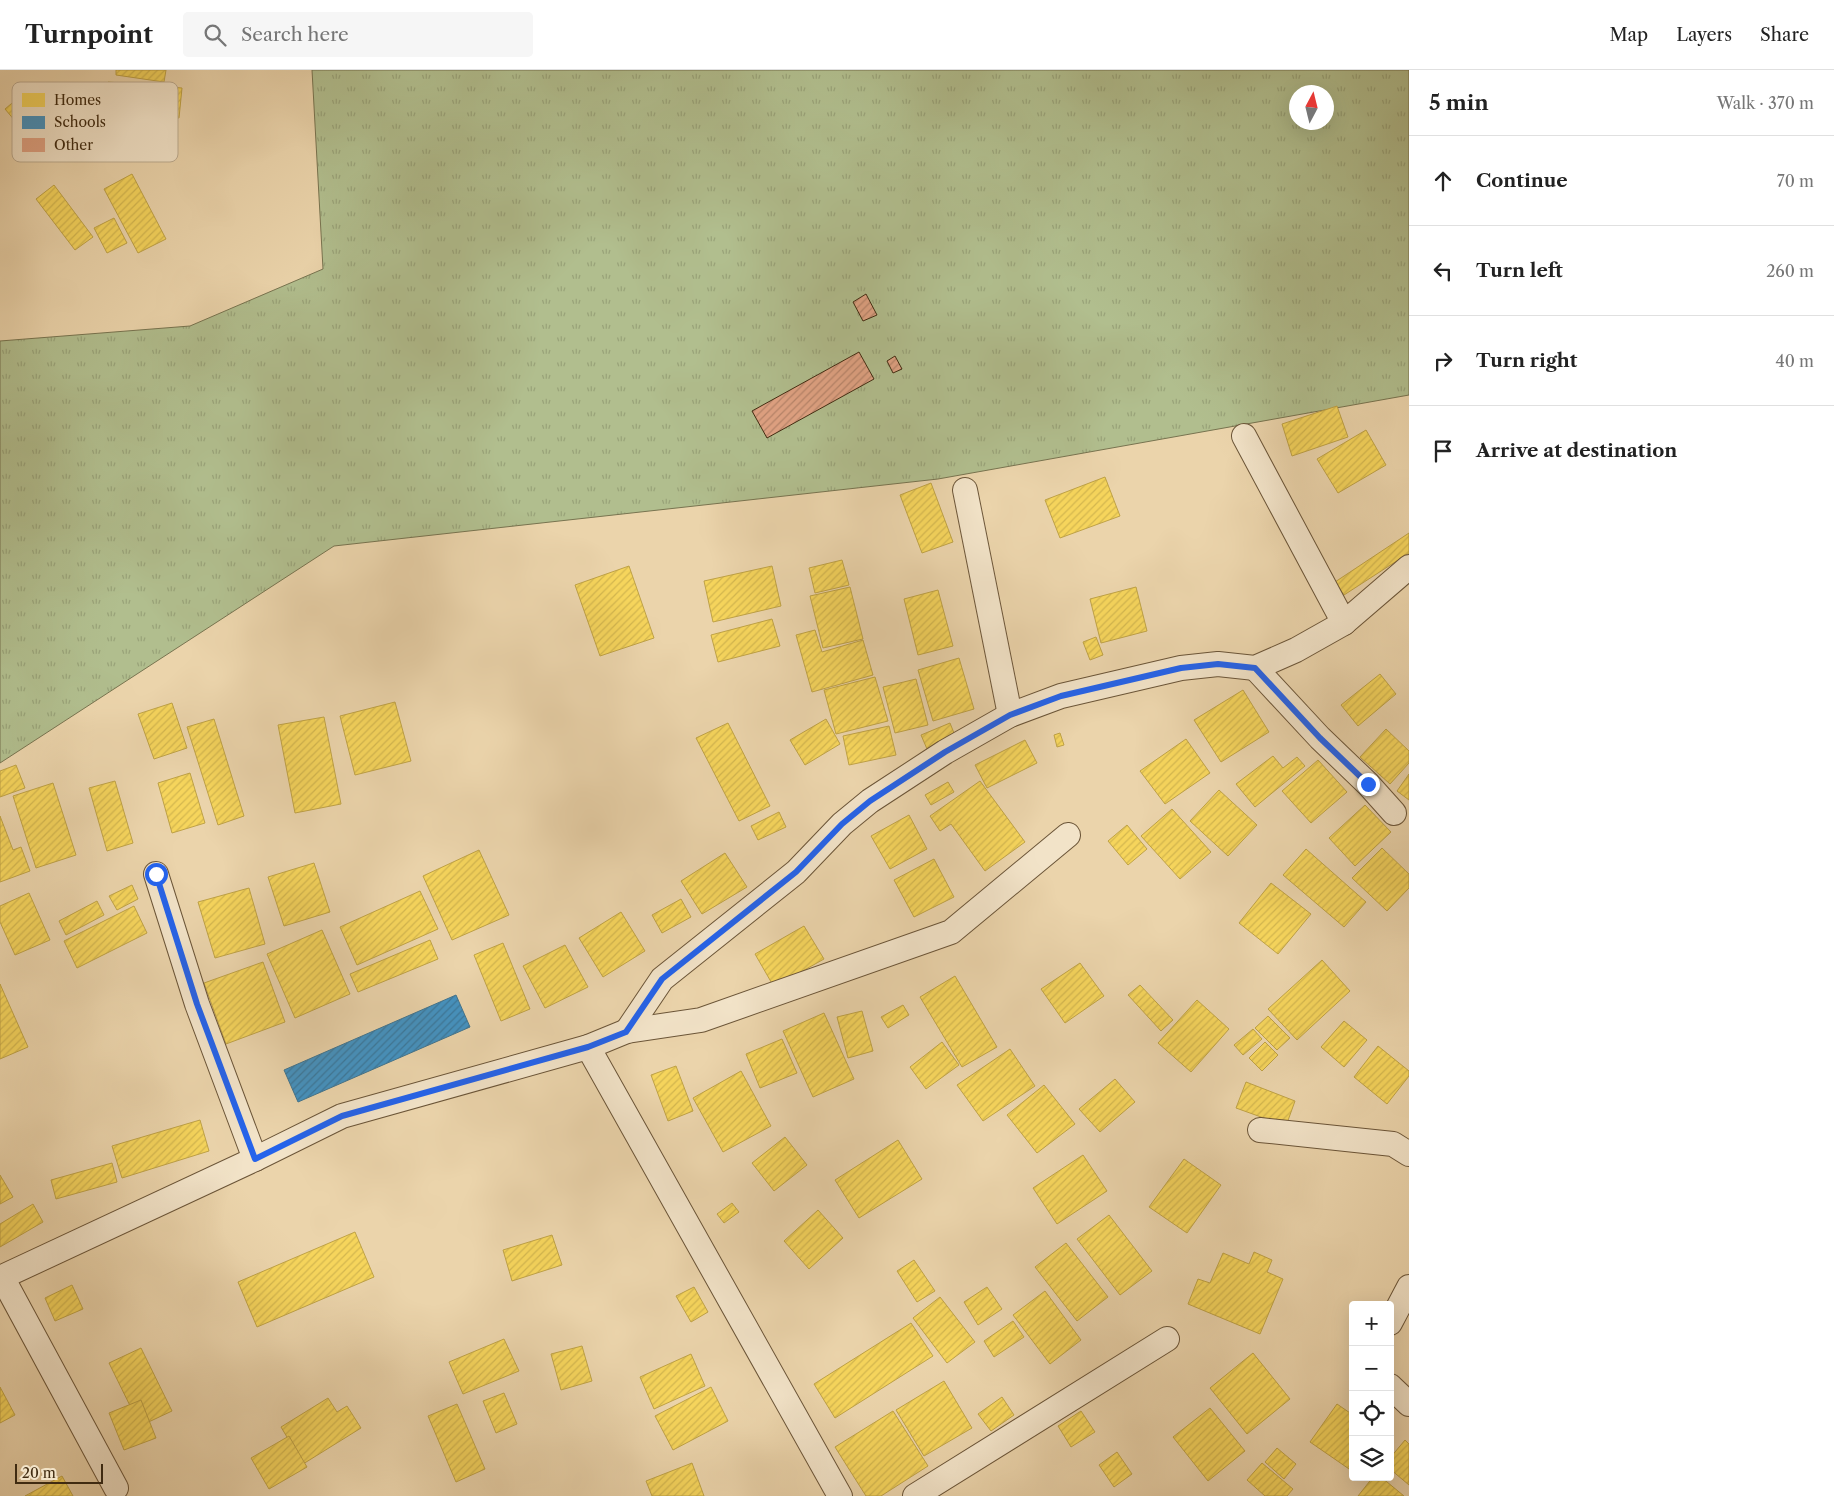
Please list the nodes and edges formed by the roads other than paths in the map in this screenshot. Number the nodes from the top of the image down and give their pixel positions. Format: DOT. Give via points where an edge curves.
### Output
graph roads {
  1 [pos="1244,436"];
  2 [pos="965,490"];
  3 [pos="1409,567"];
  4 [pos="1344,623"];
  5 [pos="1255,668"];
  6 [pos="1010,715"];
  7 [pos="1394,813"];
  8 [pos="1068,835"];
  9 [pos="156,874"];
  10 [pos="626,1032"];
  11 [pos="588,1047"];
  12 [pos="1260,1130"];
  13 [pos="1409,1154"];
  14 [pos="255,1159"];
  15 [pos="1,1277"];
  16 [pos="1409,1287"];
  17 [pos="1394,1315"];
  18 [pos="1167,1339"];
  19 [pos="1394,1390"];
  20 [pos="1409,1404"];
  21 [pos="116,1488"];
  22 [pos="840,1496"];
  23 [pos="915,1496"];
  1 -- 4 [label="street"];
  2 -- 6 [label="street"];
  3 -- 4 [label="street"];
  4 -- 5 [label="street"];
  5 -- 6 [label="street" via="1218,664 1181,668 1061,696"];
  5 -- 7 [label="street"];
  6 -- 10 [label="street" via="945,752 870,801 842,824 796,872 662,979"];
  8 -- 10 [label="street" via="952,932 701,1020"];
  9 -- 14 [label="street" via="197,1004"];
  10 -- 11 [label="street"];
  11 -- 14 [label="street" via="342,1116"];
  11 -- 22 [label="street"];
  12 -- 13 [label="street" via="1393,1144"];
  14 -- 15 [label="street"];
  15 -- 21 [label="street"];
  16 -- 17 [label="street"];
  18 -- 23 [label="street"];
  19 -- 20 [label="street"];
}
